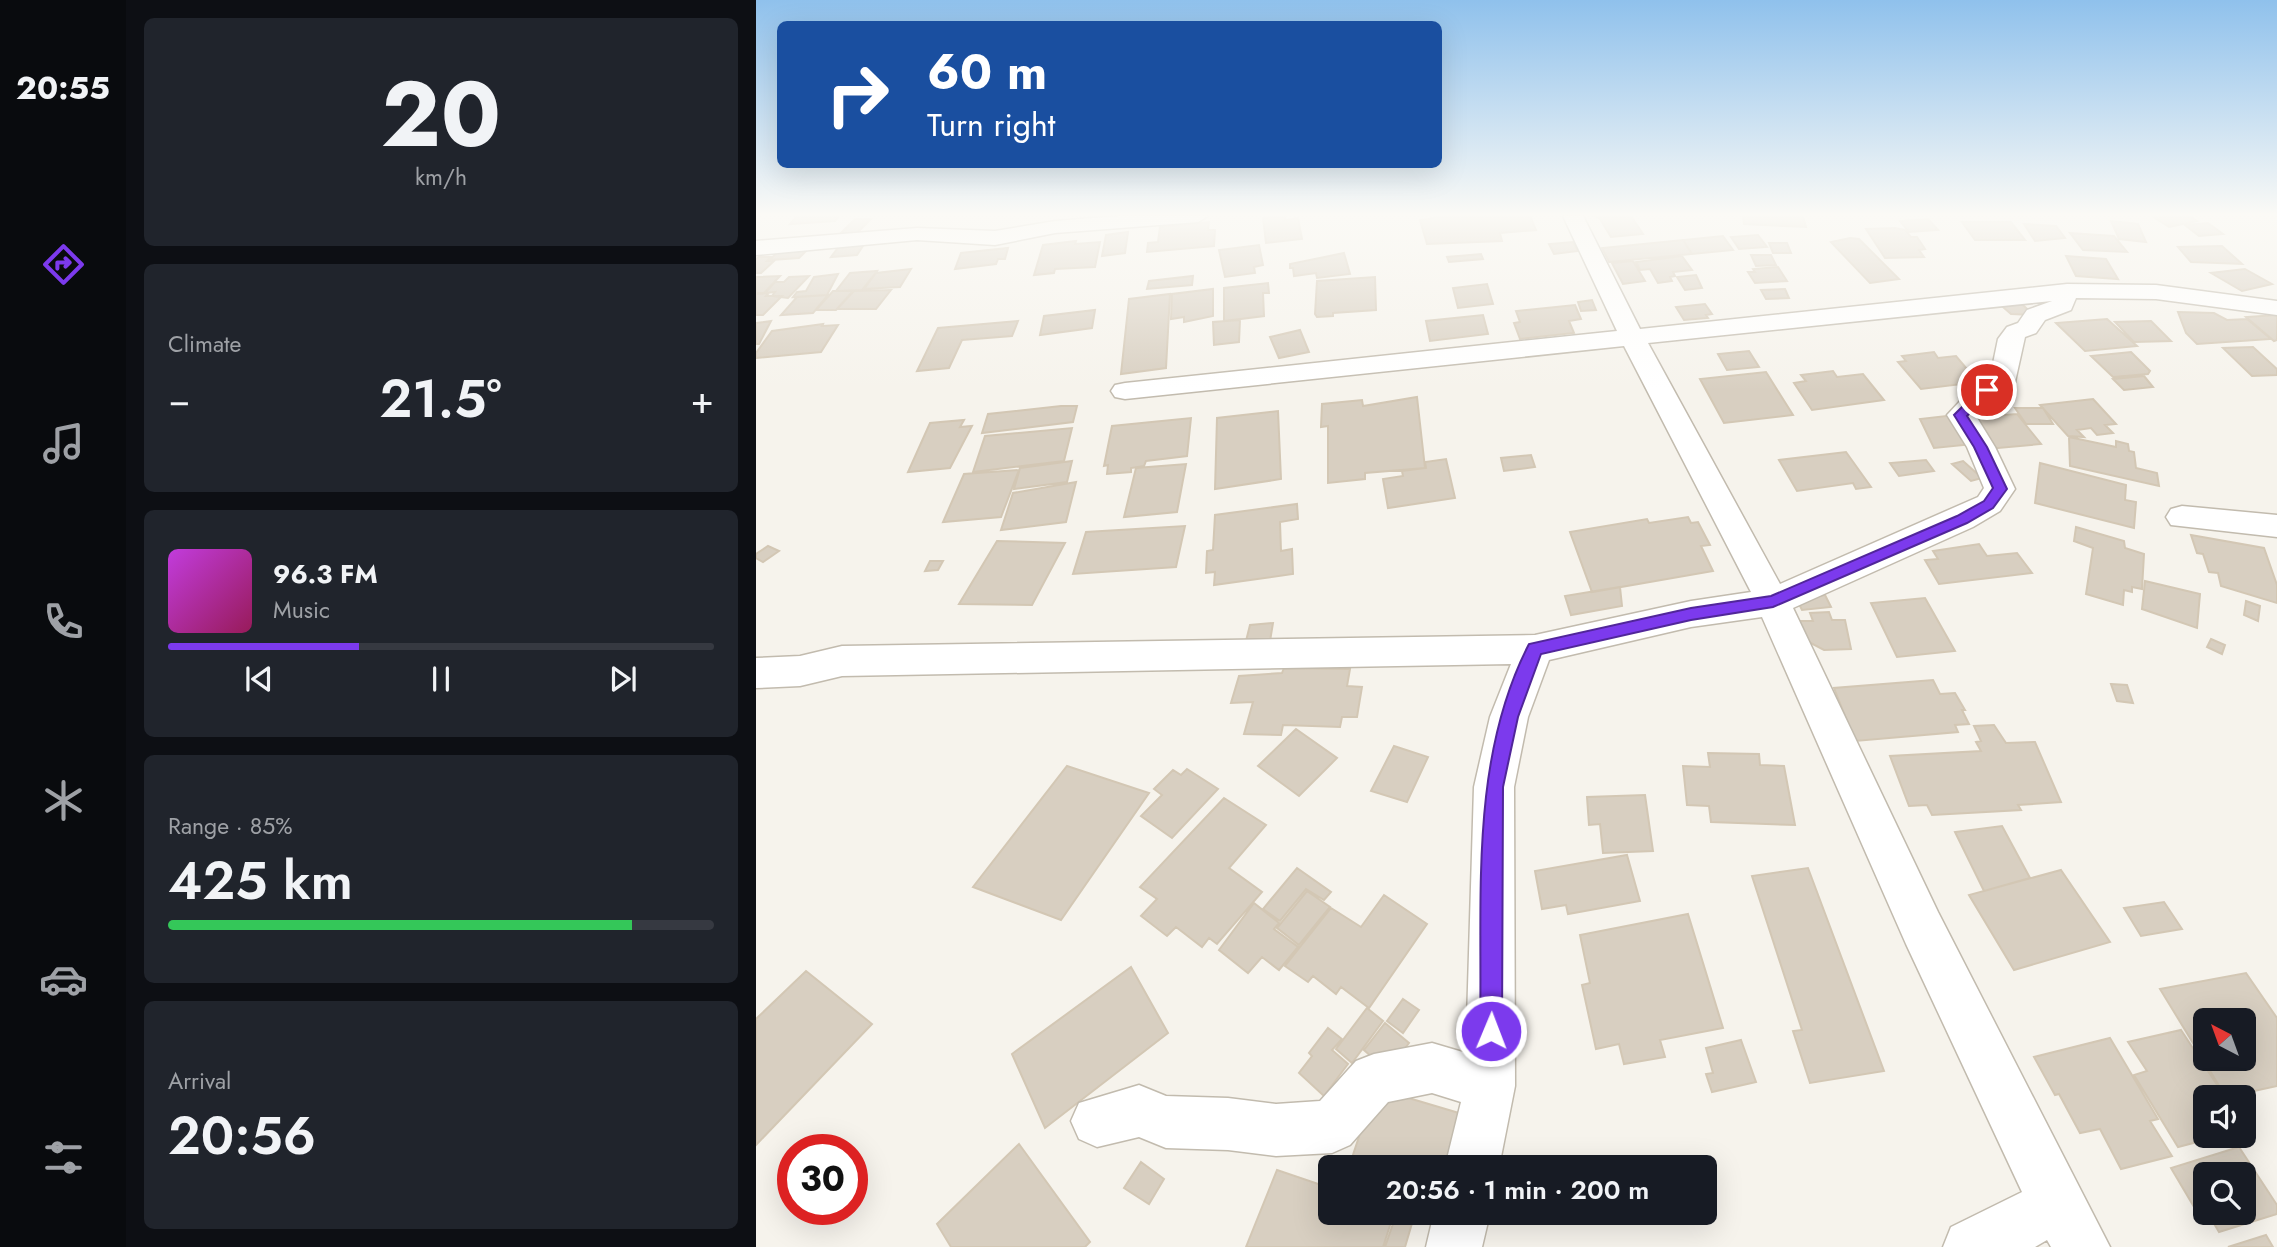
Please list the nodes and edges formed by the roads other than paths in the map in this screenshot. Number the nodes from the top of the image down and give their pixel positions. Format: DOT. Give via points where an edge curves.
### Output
graph roads {
  1 [pos="1601,274"];
  2 [pos="2067,291"];
  3 [pos="2277,308"];
  4 [pos="1631,335"];
  5 [pos="1125,391"];
  6 [pos="2182,517"];
  7 [pos="2277,526"];
  8 [pos="1773,601"];
  9 [pos="1535,649"];
  10 [pos="756,673"];
  11 [pos="1490,1086"];
  12 [pos="1097,1122"];
  13 [pos="1475,1155"];
  14 [pos="1459,1225"];
  15 [pos="2069,1225"];
  16 [pos="1454,1247"];
  17 [pos="1971,1247"];
  1 -- 4 [label="street"];
  2 -- 3 [label="street" via="2156,292"];
  2 -- 4 [label="street"];
  2 -- 8 [label="street" via="2062,305 2036,315 2016,332 2003,382 1987,390 1961,415 2000,489 1989,504"];
  4 -- 5 [label="street"];
  4 -- 8 [label="street"];
  6 -- 7 [label="street"];
  8 -- 9 [label="street"];
  8 -- 15 [label="street" via="1922,928"];
  9 -- 10 [label="street" via="842,660 800,671"];
  9 -- 11 [label="street" via="1509,717 1494,787"];
  11 -- 12 [label="street" via="1432,1068 1374,1079 1332,1127 1276,1130 1166,1122 1139,1111"];
  11 -- 13 [label="street"];
  14 -- 16 [label="street"];
  15 -- 17 [label="street" via="2016,1227"];
}
